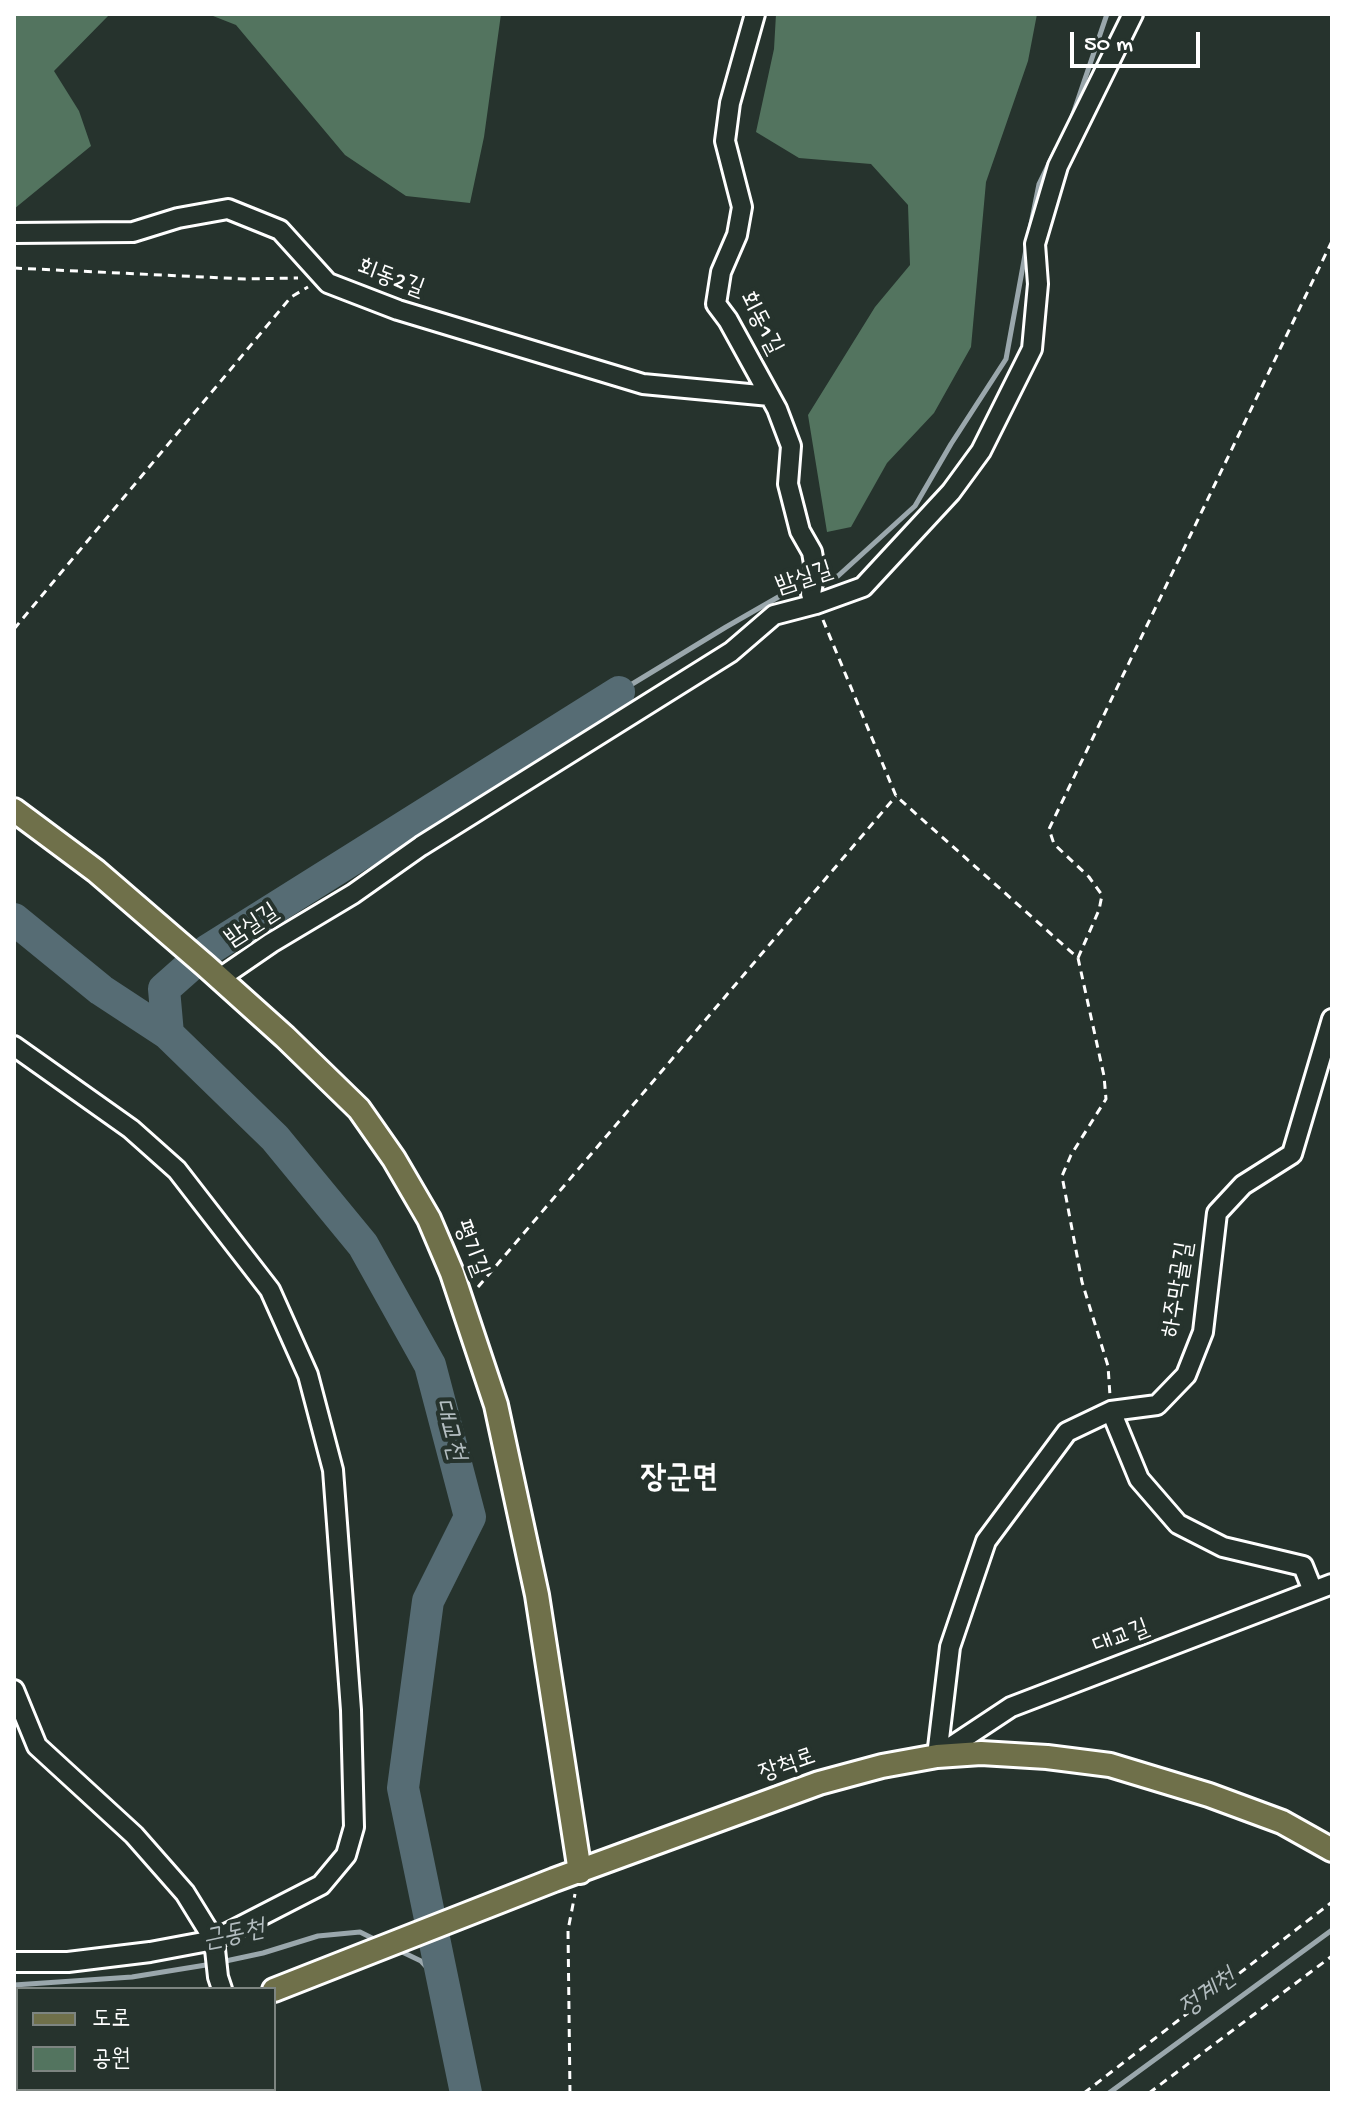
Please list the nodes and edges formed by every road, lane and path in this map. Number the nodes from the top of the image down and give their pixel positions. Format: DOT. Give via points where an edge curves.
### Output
graph roads {
  1 [pos="755,14"];
  2 [pos="1133,14"];
  3 [pos="14,233"];
  4 [pos="1332,241"];
  5 [pos="14,268"];
  6 [pos="324,278"];
  7 [pos="770,396"];
  8 [pos="813,599"];
  9 [pos="14,629"];
  10 [pos="896,796"];
  11 [pos="14,810"];
  12 [pos="1078,958"];
  13 [pos="205,965"];
  14 [pos="1332,1019"];
  15 [pos="14,1046"];
  16 [pos="462,1305"];
  17 [pos="1111,1411"];
  18 [pos="1332,1584"];
  19 [pos="1313,1591"];
  20 [pos="14,1690"];
  21 [pos="22,1728"];
  22 [pos="937,1756"];
  23 [pos="1332,1850"];
  24 [pos="580,1872"];
  25 [pos="1332,1902"];
  26 [pos="215,1946"];
  27 [pos="1332,1956"];
  28 [pos="14,1962"];
  29 [pos="220,1983"];
  30 [pos="276,1989"];
  31 [pos="570,2093"];
  32 [pos="1084,2093"];
  33 [pos="1149,2093"];
  1 -- 7 [label="street, 회동1길" via="730,103 725,141 742,207 716,304"];
  2 -- 8 [label="street, 밤실길" via="1058,166 1035,244 1038,284 1032,349 981,451 951,492 863,587"];
  3 -- 6 [label="street, 회동2길" via="133,232 228,209 280,230"];
  4 -- 12 [label="path" via="1049,829 1054,844 1102,895"];
  5 -- 6 [label="path"];
  6 -- 7 [label="street, 회동2길" via="398,310 643,384"];
  6 -- 9 [label="path" via="291,297"];
  7 -- 8 [label="street, 회동1길" via="791,446 788,484 800,531 812,552"];
  8 -- 10 [label="path"];
  8 -- 13 [label="street, 밤실길" via="774,615 731,652 353,894 271,943"];
  10 -- 12 [label="path"];
  10 -- 16 [label="path"];
  11 -- 13 [label="main road, 평기길" via="96,871"];
  12 -- 17 [label="path" via="1106,1099 1062,1176 1082,1282 1108,1366"];
  13 -- 16 [label="main road, 평기길" via="359,1109 429,1219"];
  14 -- 17 [label="street, 하주막골길" via="1292,1154 1243,1185 1217,1213 1203,1332 1186,1375 1157,1405"];
  15 -- 26 [label="street" via="131,1129 177,1170 270,1290 308,1375 333,1470 354,1827 346,1855 321,1885"];
  16 -- 24 [label="main road, 평기길" via="496,1405 537,1595"];
  17 -- 19 [label="street" via="1139,1479 1178,1524 1223,1547 1303,1566"];
  17 -- 22 [label="street, 하주막골길" via="1067,1432 986,1541 950,1647"];
  18 -- 19 [label="street, 대교길"];
  19 -- 22 [label="street, 대교길" via="1011,1707"];
  20 -- 21 [label="street"];
  21 -- 26 [label="street" via="134,1835 185,1893"];
  22 -- 23 [label="main road, 장척로" via="981,1753 1110,1765 1282,1822"];
  22 -- 24 [label="main road, 장척로" via="819,1783"];
  24 -- 30 [label="main road, 장척로"];
  24 -- 31 [label="path" via="568,1930"];
  25 -- 32 [label="path"];
  26 -- 28 [label="street" via="68,1962"];
  26 -- 29 [label="street"];
  27 -- 33 [label="path"];
}
